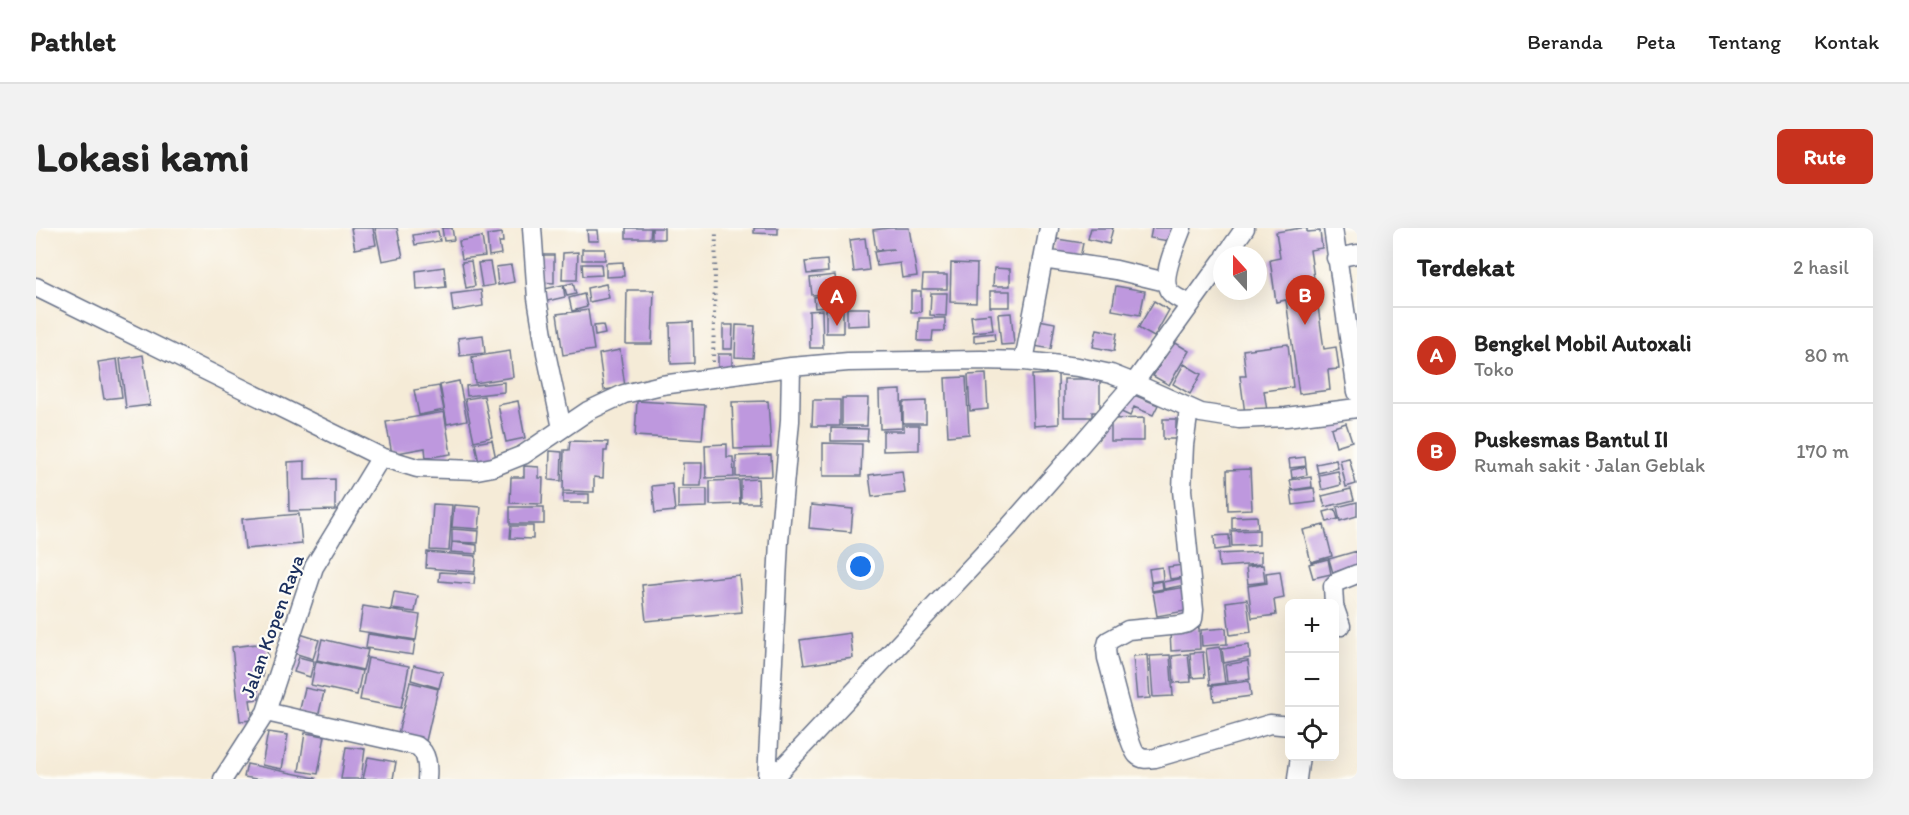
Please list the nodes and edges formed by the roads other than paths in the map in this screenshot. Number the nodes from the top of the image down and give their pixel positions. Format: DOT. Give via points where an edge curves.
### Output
graph roads {
  1 [pos="532,228"];
  2 [pos="1049,228"];
  3 [pos="1182,228"];
  4 [pos="1245,228"];
  5 [pos="1333,228"];
  6 [pos="1232,246"];
  7 [pos="1357,254"];
  8 [pos="1336,258"];
  9 [pos="1043,259"];
  10 [pos="1213,273"];
  11 [pos="1166,282"];
  12 [pos="36,287"];
  13 [pos="1193,301"];
  14 [pos="1024,361"];
  15 [pos="791,367"];
  16 [pos="1134,382"];
  17 [pos="1357,392"];
  18 [pos="1357,408"];
  19 [pos="1189,409"];
  20 [pos="562,428"];
  21 [pos="381,457"];
  22 [pos="1357,574"];
  23 [pos="1334,599"];
  24 [pos="1339,620"];
  25 [pos="1341,626"];
  26 [pos="266,712"];
  27 [pos="1285,726"];
  28 [pos="1299,761"];
  29 [pos="223,779"];
  30 [pos="427,779"];
  31 [pos="767,779"];
  32 [pos="772,779"];
  33 [pos="1297,779"];
  1 -- 20 [label="street" via="537,298"];
  2 -- 9 [label="street"];
  3 -- 11 [label="street"];
  4 -- 6 [label="street"];
  5 -- 8 [label="street"];
  7 -- 8 [label="street"];
  8 -- 17 [label="street"];
  9 -- 11 [label="street"];
  9 -- 14 [label="street"];
  10 -- 13 [label="street"];
  11 -- 13 [label="street" via="1173,295"];
  12 -- 21 [label="street"];
  13 -- 16 [label="street"];
  14 -- 15 [label="street" via="848,362"];
  14 -- 16 [label="street" via="1094,370"];
  15 -- 20 [label="street" via="624,394"];
  15 -- 31 [label="street"];
  16 -- 19 [label="street"];
  16 -- 32 [label="street" via="1008,528"];
  18 -- 19 [label="street" via="1252,420"];
  19 -- 27 [label="street" via="1182,490 1193,619 1180,625 1128,630 1108,641 1107,658 1130,741 1135,754 1143,759 1155,758 1270,724"];
  20 -- 21 [label="street" via="507,463 477,470 417,468"];
  21 -- 26 [label="street, Jalan Kopen Raya" via="314,567"];
  22 -- 23 [label="street" via="1333,586"];
  24 -- 25 [label="street"];
  26 -- 29 [label="street, Jalan Kopen Raya"];
  26 -- 30 [label="street" via="417,746 425,756"];
  28 -- 33 [label="street"];
}
